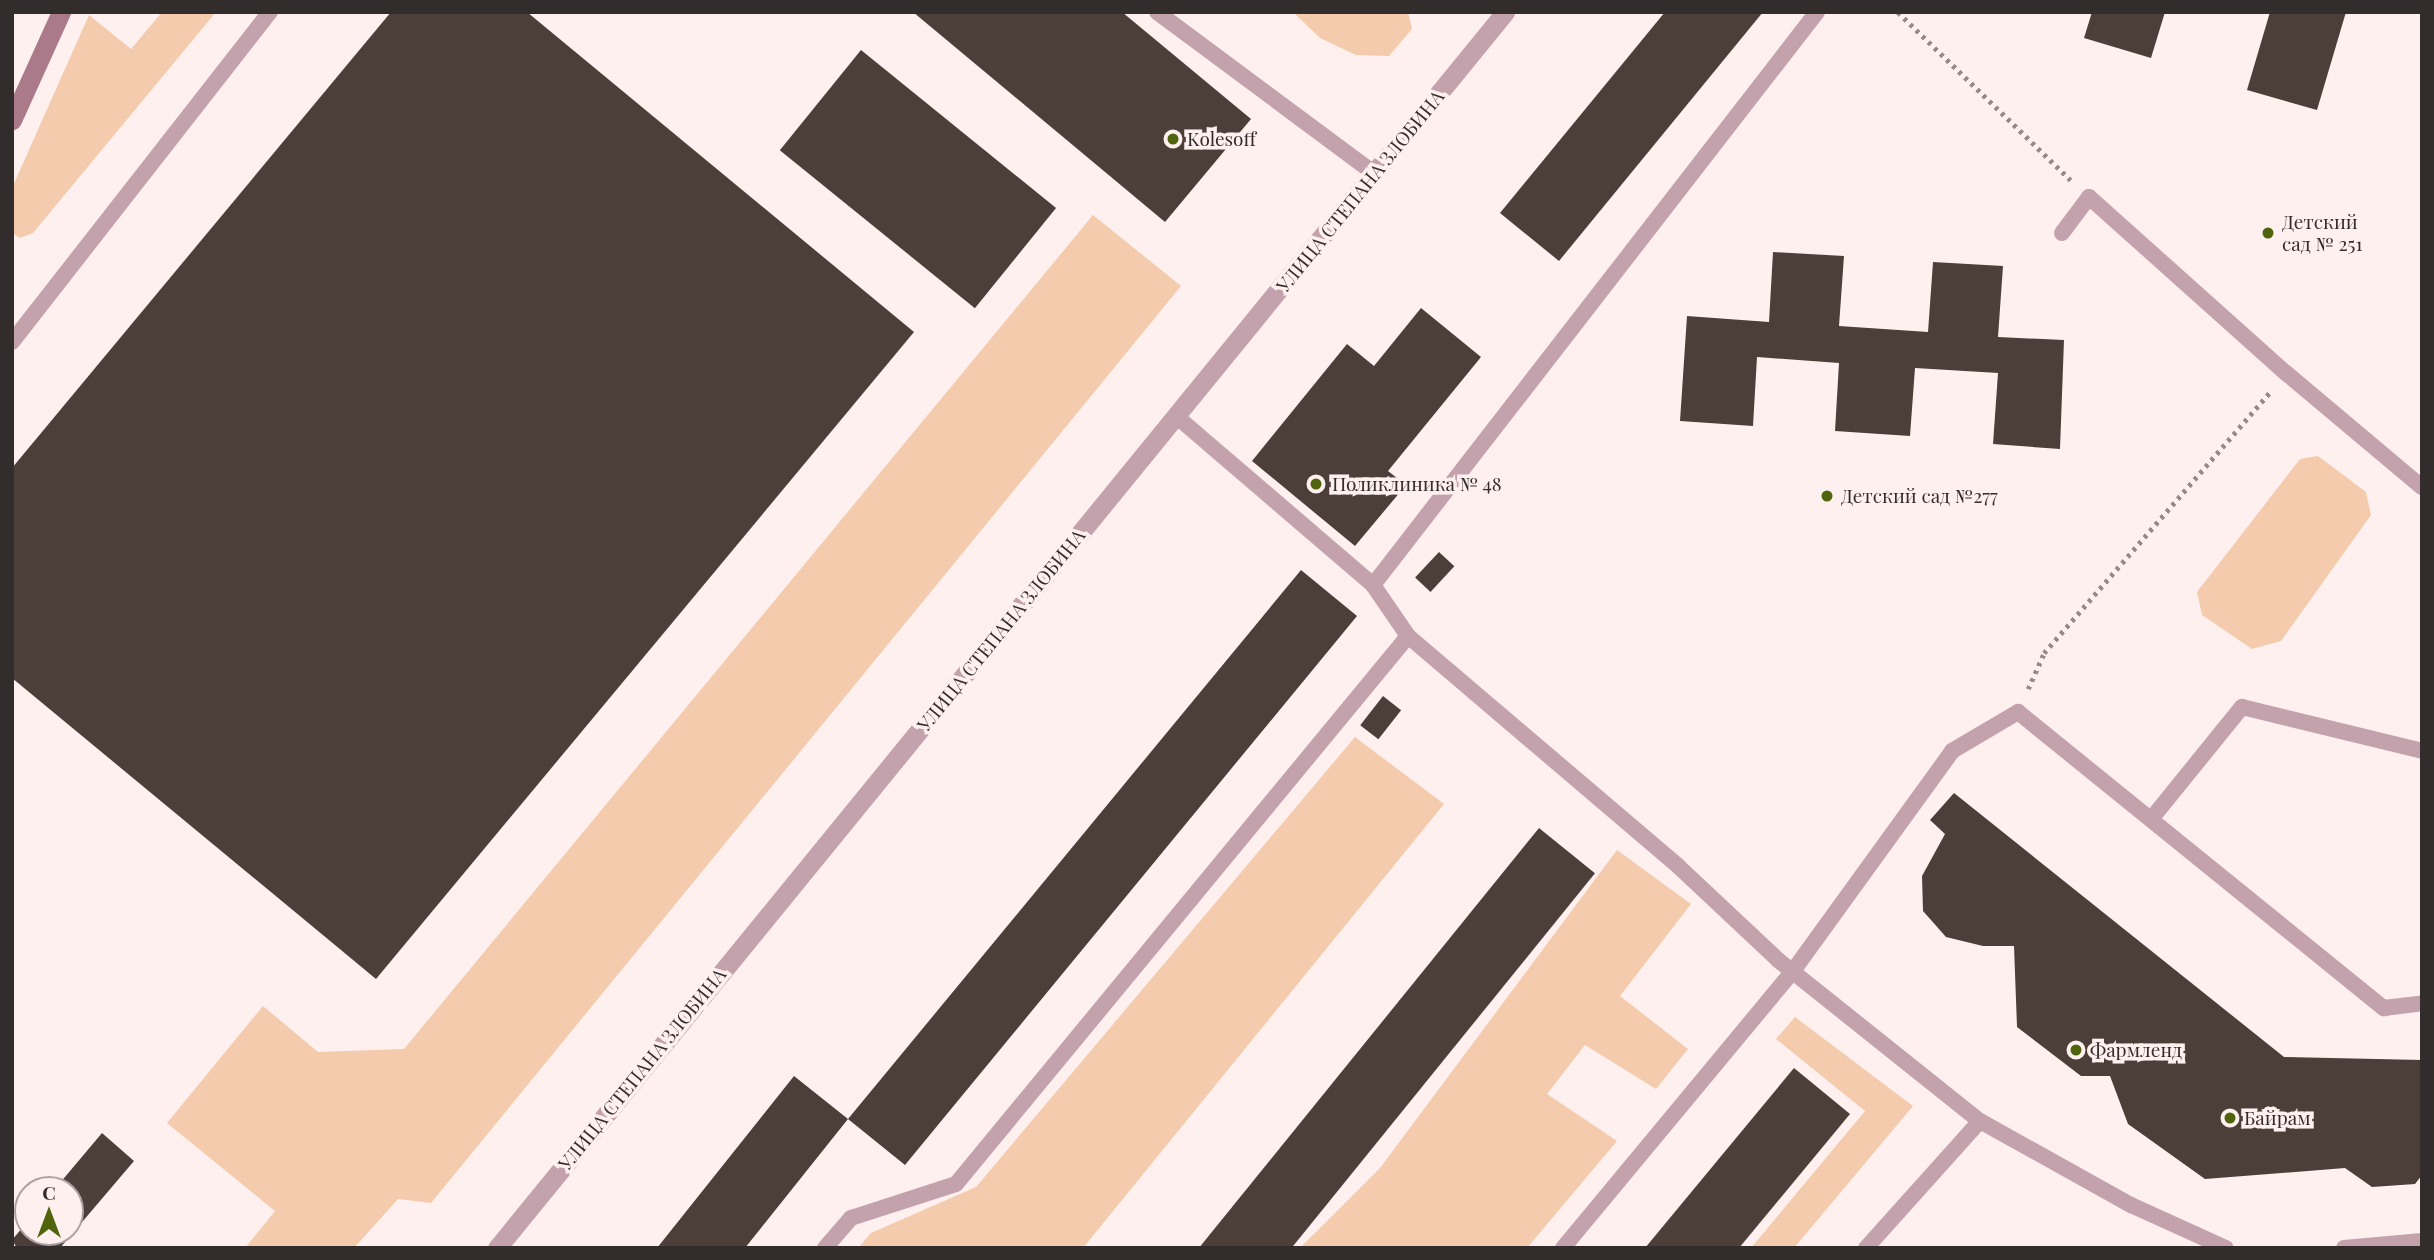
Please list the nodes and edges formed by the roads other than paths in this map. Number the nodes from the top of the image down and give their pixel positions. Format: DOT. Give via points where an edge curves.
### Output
graph roads {
  1 [pos="61,12"];
  2 [pos="270,12"];
  3 [pos="1157,12"];
  4 [pos="1505,12"];
  5 [pos="1817,12"];
  6 [pos="12,120"];
  7 [pos="1374,173"];
  8 [pos="2062,233"];
  9 [pos="12,342"];
  10 [pos="1176,416"];
  11 [pos="2422,487"];
  12 [pos="1373,585"];
  13 [pos="1408,636"];
  14 [pos="2422,751"];
  15 [pos="2151,818"];
  16 [pos="1793,971"];
  17 [pos="2422,1003"];
  18 [pos="1980,1121"];
  19 [pos="2422,1241"];
  20 [pos="497,1248"];
  21 [pos="825,1248"];
  22 [pos="1563,1248"];
  23 [pos="1866,1248"];
  24 [pos="2227,1248"];
  25 [pos="2344,1248"];
  1 -- 6 [label="main road"];
  2 -- 9 [label="lane"];
  3 -- 7 [label="lane"];
  4 -- 7 [label="street, УЛИЦА СТЕПАНА ЗЛОБИНА"];
  5 -- 12 [label="lane"];
  7 -- 10 [label="street, УЛИЦА СТЕПАНА ЗЛОБИНА"];
  8 -- 11 [label="lane" via="2089,197"];
  10 -- 12 [label="lane"];
  10 -- 20 [label="street, УЛИЦА СТЕПАНА ЗЛОБИНА"];
  12 -- 13 [label="lane"];
  13 -- 16 [label="lane" via="1678,866"];
  13 -- 21 [label="lane" via="956,1184 851,1218"];
  14 -- 15 [label="lane" via="2242,707"];
  15 -- 16 [label="lane" via="2018,712 1952,751"];
  15 -- 17 [label="lane" via="2384,1008"];
  16 -- 18 [label="lane"];
  16 -- 22 [label="lane"];
  18 -- 23 [label="lane"];
  18 -- 24 [label="lane" via="2131,1205"];
  19 -- 25 [label="lane"];
}
